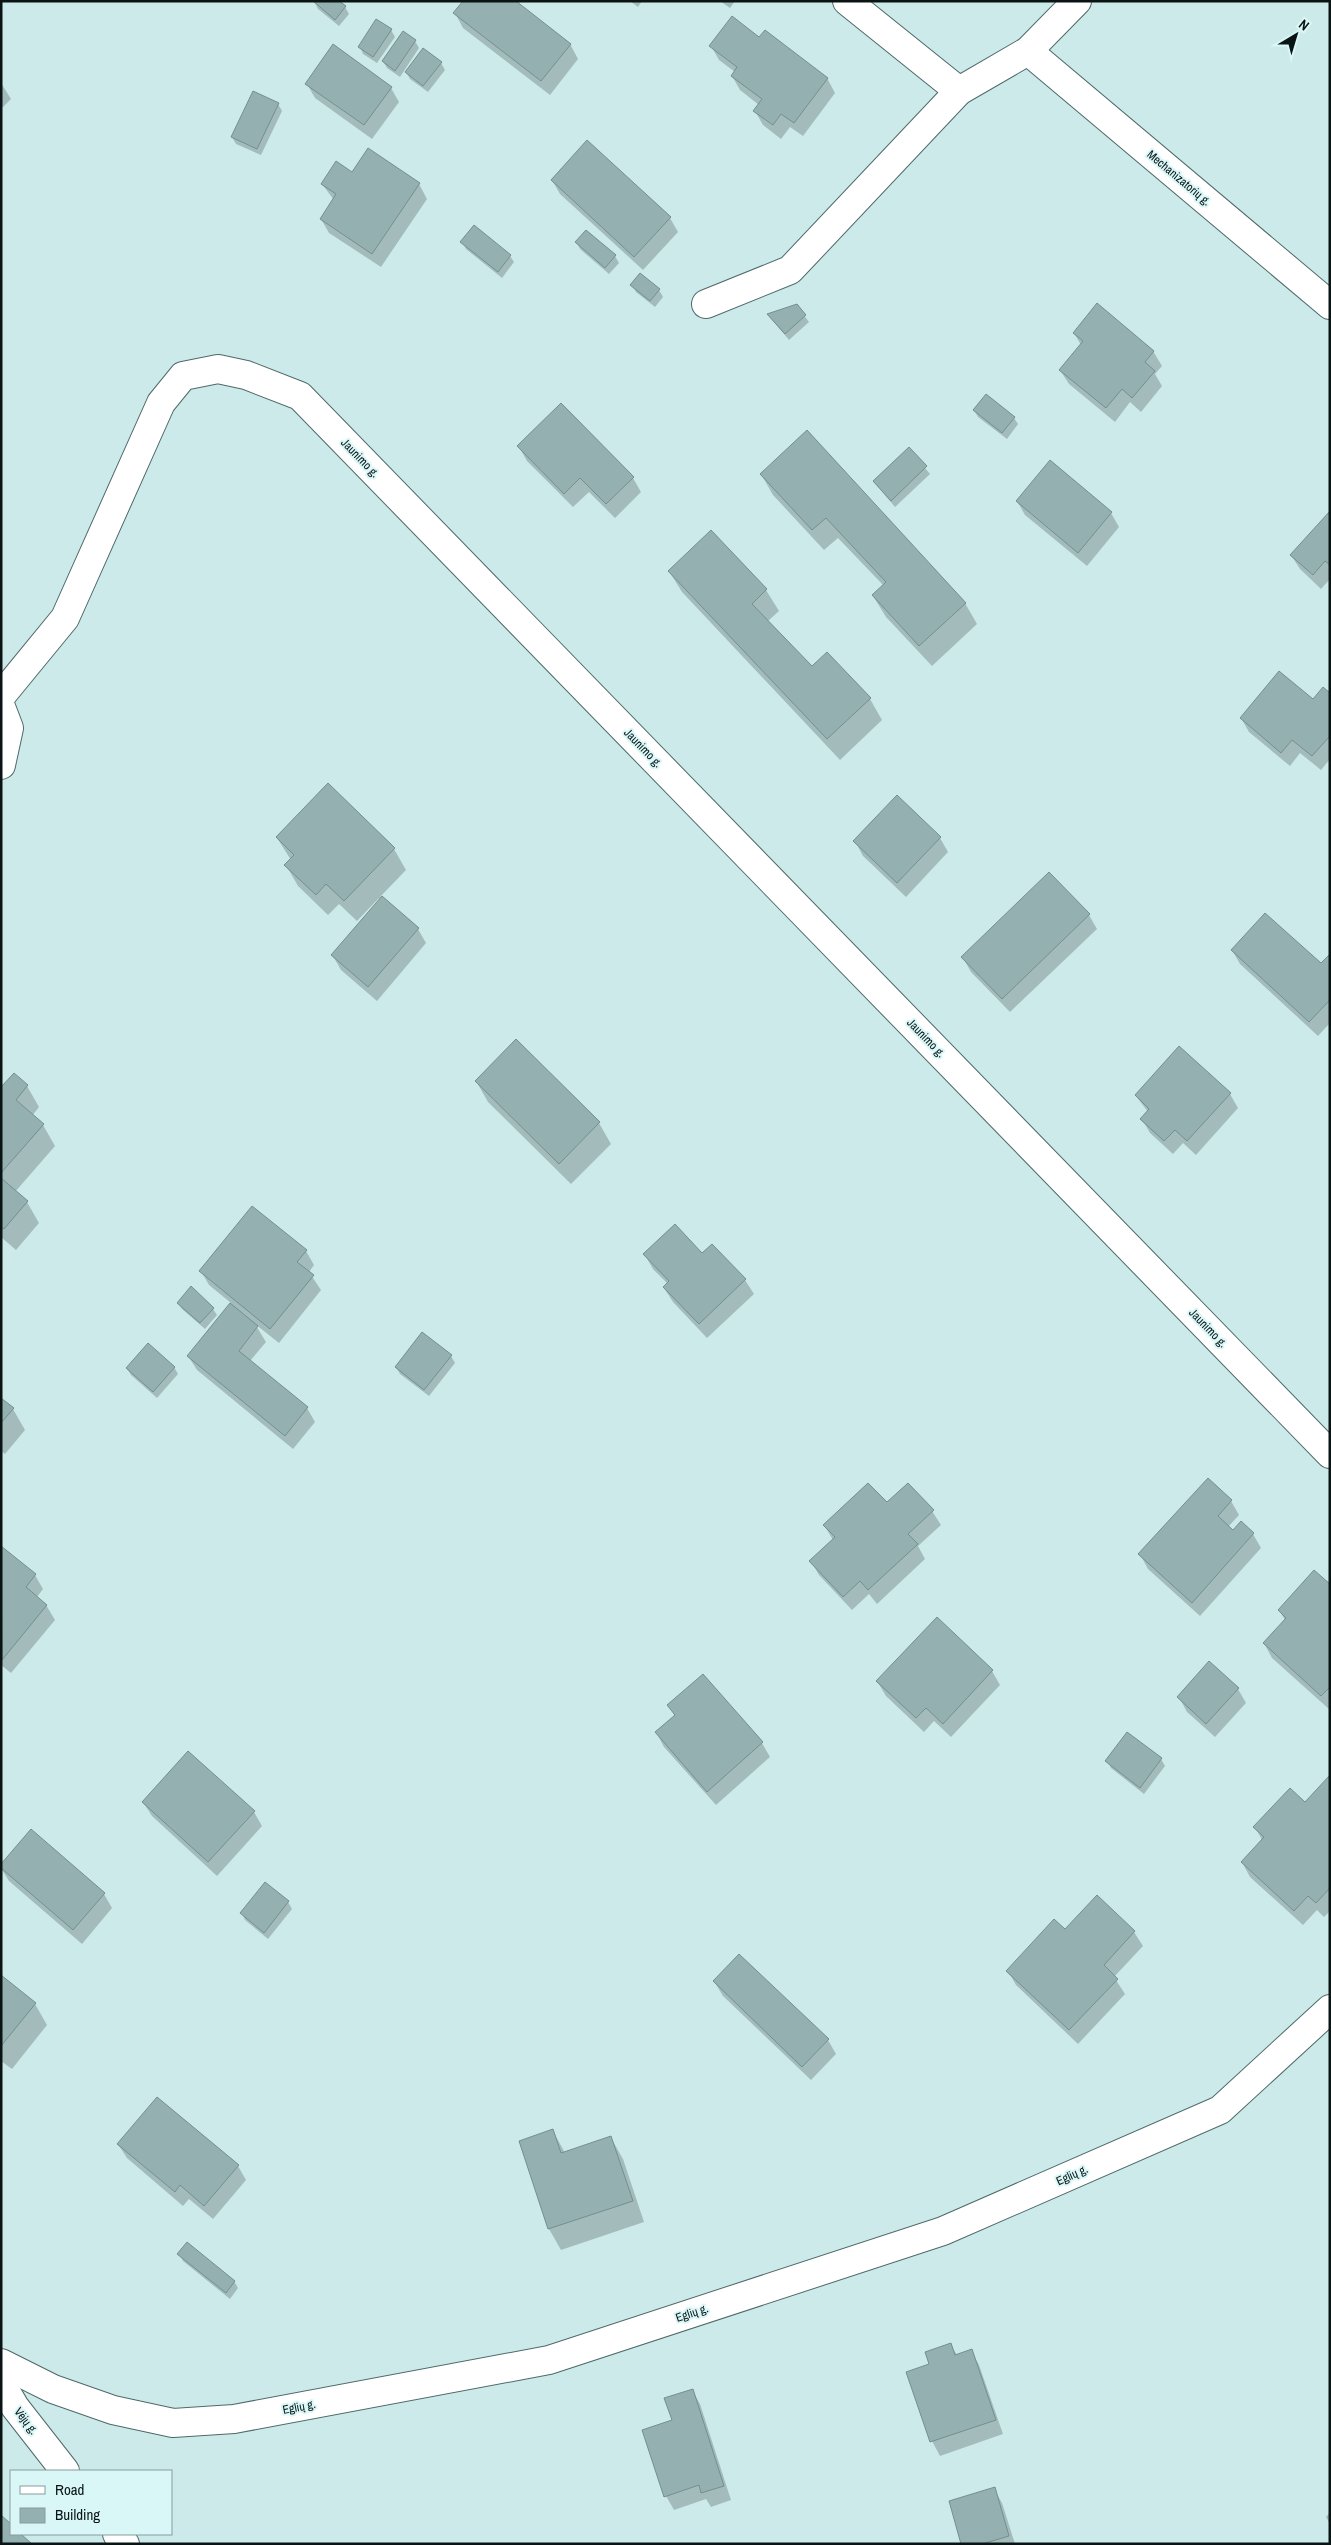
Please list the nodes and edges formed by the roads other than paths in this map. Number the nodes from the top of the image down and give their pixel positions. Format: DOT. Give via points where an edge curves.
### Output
graph roads {
  1 [pos="847,1"];
  2 [pos="1077,1"];
  3 [pos="1028,51"];
  4 [pos="959,91"];
  5 [pos="706,304"];
  6 [pos="1330,305"];
  7 [pos="1,696"];
  8 [pos="5,718"];
  9 [pos="1,765"];
  10 [pos="1330,1454"];
  11 [pos="1330,2009"];
  12 [pos="4,2364"];
  13 [pos="64,2470"];
  1 -- 4 [label="street"];
  2 -- 3 [label="street"];
  3 -- 4 [label="street"];
  3 -- 6 [label="street, Mechanizatorių g."];
  4 -- 5 [label="street" via="790,270"];
  7 -- 10 [label="street, Jaunimo g." via="66,618 161,403 183,376 218,369 246,375 300,396"];
  8 -- 9 [label="street"];
  11 -- 12 [label="street, Eglių g." via="1220,2110 943,2231 549,2360 234,2419 173,2423 113,2410 52,2388"];
  12 -- 13 [label="street, Vėjų g." via="2,2385 15,2407"];
}
